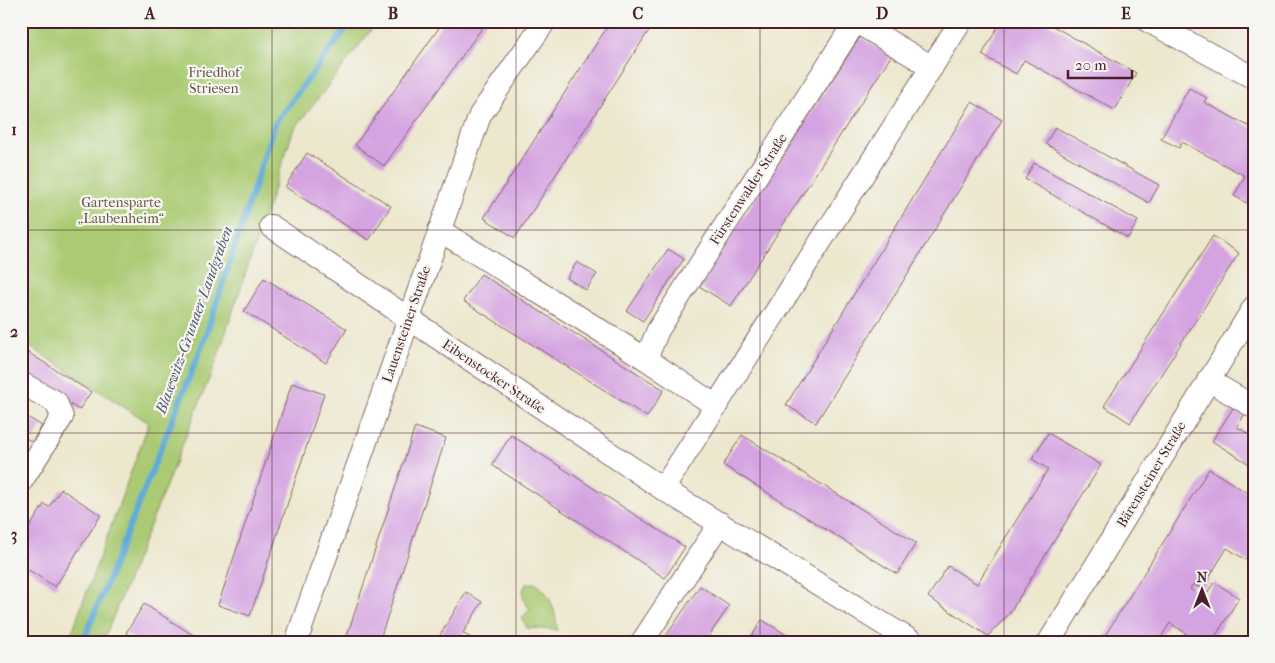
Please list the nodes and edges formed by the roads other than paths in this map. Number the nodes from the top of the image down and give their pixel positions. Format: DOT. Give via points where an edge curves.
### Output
graph roads {
  1 [pos="545,21"];
  2 [pos="961,21"];
  3 [pos="1148,21"];
  4 [pos="932,67"];
  5 [pos="1254,78"];
  6 [pos="271,226"];
  7 [pos="439,230"];
  8 [pos="1254,307"];
  9 [pos="408,318"];
  10 [pos="646,359"];
  11 [pos="1208,380"];
  12 [pos="21,383"];
  13 [pos="716,406"];
  14 [pos="1254,408"];
  15 [pos="21,482"];
  16 [pos="663,489"];
  17 [pos="720,523"];
  18 [pos="296,642"];
  19 [pos="642,642"];
  20 [pos="913,642"];
  21 [pos="1049,642"];
  1 -- 7 [label="street, Lauensteiner Straße" via="480,115"];
  2 -- 4 [label="street"];
  3 -- 5 [label="street"];
  4 -- 10 [label="street, Fürstenwalder Straße" via="860,24 852,27 658,330"];
  4 -- 13 [label="street"];
  6 -- 9 [label="street, Eibenstocker Straße"];
  7 -- 9 [label="street, Lauensteiner Straße"];
  7 -- 10 [label="street"];
  8 -- 11 [label="street, Bärensteiner Straße"];
  9 -- 16 [label="street, Eibenstocker Straße"];
  9 -- 18 [label="street, Lauensteiner Straße"];
  10 -- 13 [label="street"];
  11 -- 14 [label="street"];
  11 -- 21 [label="street, Bärensteiner Straße"];
  12 -- 15 [label="street" via="56,402 62,417"];
  13 -- 16 [label="street"];
  16 -- 17 [label="street, Eibenstocker Straße"];
  17 -- 19 [label="street"];
  17 -- 20 [label="street, Eibenstocker Straße"];
}
